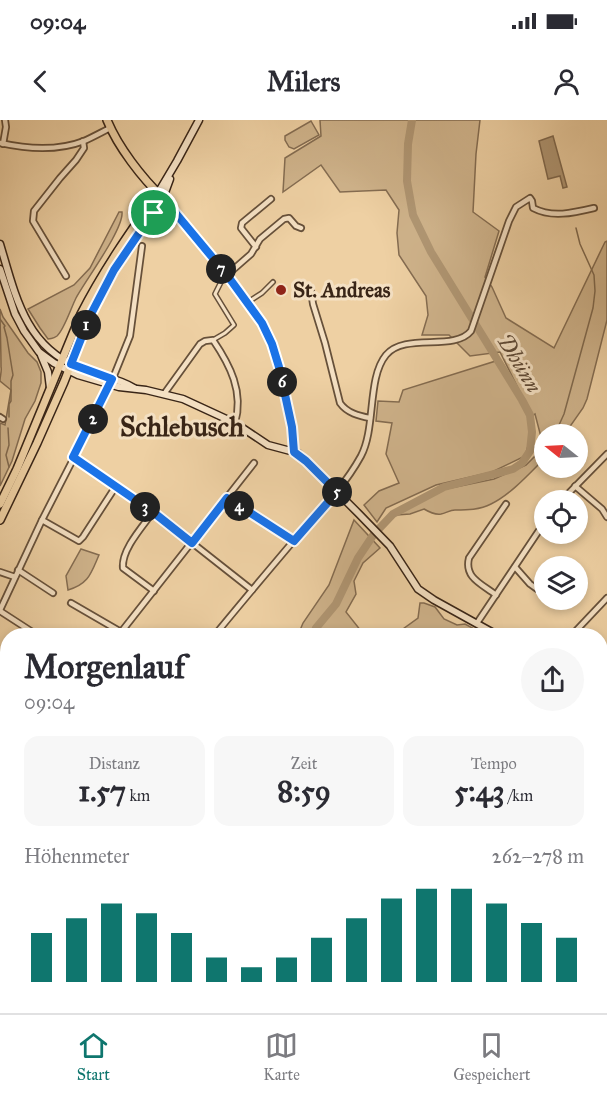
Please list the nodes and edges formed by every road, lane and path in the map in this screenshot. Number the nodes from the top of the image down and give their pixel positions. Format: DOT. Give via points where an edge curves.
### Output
graph roads {
  1 [pos="5,120"];
  2 [pos="107,120"];
  3 [pos="199,120"];
  4 [pos="110,128"];
  5 [pos="83,141"];
  6 [pos="1,143"];
  7 [pos="177,161"];
  8 [pos="169,175"];
  9 [pos="149,182"];
  10 [pos="160,195"];
  11 [pos="271,199"];
  12 [pos="520,203"];
  13 [pos="148,206"];
  14 [pos="533,208"];
  15 [pos="594,208"];
  16 [pos="301,228"];
  17 [pos="0,244"];
  18 [pos="142,246"];
  19 [pos="256,247"];
  20 [pos="0,269"];
  21 [pos="227,275"];
  22 [pos="66,276"];
  23 [pos="273,282"];
  24 [pos="311,291"];
  25 [pos="248,302"];
  26 [pos="213,340"];
  27 [pos="39,352"];
  28 [pos="61,363"];
  29 [pos="70,368"];
  30 [pos="111,382"];
  31 [pos="50,390"];
  32 [pos="164,394"];
  33 [pos="370,418"];
  34 [pos="235,423"];
  35 [pos="294,452"];
  36 [pos="607,454"];
  37 [pos="73,457"];
  38 [pos="254,463"];
  39 [pos="116,486"];
  40 [pos="575,486"];
  41 [pos="571,490"];
  42 [pos="337,492"];
  43 [pos="227,498"];
  44 [pos="0,504"];
  45 [pos="506,504"];
  46 [pos="153,512"];
  47 [pos="607,517"];
  48 [pos="0,520"];
  49 [pos="42,520"];
  50 [pos="534,538"];
  51 [pos="294,541"];
  52 [pos="192,543"];
  53 [pos="515,567"];
  54 [pos="18,570"];
  55 [pos="0,572"];
  56 [pos="15,577"];
  57 [pos="534,587"];
  58 [pos="252,590"];
  59 [pos="154,591"];
  60 [pos="53,593"];
  61 [pos="496,595"];
  62 [pos="607,598"];
  63 [pos="70,603"];
  64 [pos="0,610"];
  65 [pos="477,623"];
  66 [pos="27,628"];
  67 [pos="110,628"];
  68 [pos="125,628"];
  69 [pos="220,628"];
  70 [pos="485,628"];
  71 [pos="579,628"];
  1 -- 6 [label="street"];
  2 -- 4 [label="main road"];
  3 -- 7 [label="main road"];
  4 -- 5 [label="street"];
  4 -- 9 [label="main road"];
  5 -- 6 [label="street" via="28,148"];
  5 -- 22 [label="street" via="84,148 76,160 34,211 33,221"];
  7 -- 8 [label="main road"];
  7 -- 10 [label="main road"];
  8 -- 9 [label="main road" via="159,183"];
  8 -- 10 [label="main road"];
  9 -- 10 [label="main road"];
  9 -- 13 [label="main road"];
  10 -- 13 [label="main road"];
  10 -- 21 [label="street"];
  10 -- 29 [label="main road" via="90,316"];
  11 -- 19 [label="street" via="242,223 241,228"];
  12 -- 14 [label="street"];
  12 -- 14 [label="street" via="530,198"];
  12 -- 33 [label="street" via="509,221 471,331 461,338 407,344 388,353 376,379"];
  13 -- 28 [label="main road" via="90,297"];
  14 -- 15 [label="street" via="545,213 570,214"];
  16 -- 19 [label="street" via="289,218 284,219"];
  17 -- 28 [label="main road" via="28,324"];
  18 -- 30 [label="street" via="130,336"];
  19 -- 21 [label="street"];
  20 -- 27 [label="main road" via="15,314"];
  21 -- 25 [label="street"];
  21 -- 26 [label="street" via="215,294 234,325"];
  23 -- 25 [label="street"];
  24 -- 33 [label="street" via="340,403 354,414"];
  25 -- 35 [label="street" via="262,323 278,363"];
  26 -- 32 [label="street" via="200,345"];
  26 -- 34 [label="street" via="237,387 239,411"];
  27 -- 28 [label="main road"];
  27 -- 31 [label="main road" via="48,372"];
  28 -- 29 [label="main road"];
  28 -- 31 [label="main road"];
  29 -- 30 [label="main road"];
  29 -- 48 [label="main road"];
  30 -- 32 [label="main road"];
  30 -- 37 [label="street"];
  31 -- 44 [label="main road"];
  32 -- 34 [label="main road"];
  33 -- 42 [label="street" via="361,455"];
  34 -- 35 [label="main road" via="268,446"];
  35 -- 42 [label="main road"];
  36 -- 40 [label="street"];
  37 -- 39 [label="street"];
  37 -- 49 [label="street"];
  38 -- 43 [label="street"];
  39 -- 46 [label="street"];
  39 -- 49 [label="street" via="79,541"];
  40 -- 41 [label="street"];
  40 -- 47 [label="street"];
  42 -- 51 [label="street"];
  42 -- 65 [label="main road" via="390,546 418,589"];
  43 -- 51 [label="street"];
  43 -- 52 [label="street"];
  45 -- 61 [label="street" via="467,566 471,576"];
  46 -- 52 [label="street"];
  46 -- 59 [label="street" via="124,554 122,564"];
  49 -- 54 [label="street"];
  50 -- 53 [label="street"];
  51 -- 58 [label="street"];
  52 -- 58 [label="street"];
  52 -- 59 [label="street"];
  53 -- 57 [label="street"];
  53 -- 61 [label="street"];
  54 -- 56 [label="street"];
  54 -- 60 [label="street"];
  55 -- 56 [label="street"];
  56 -- 64 [label="street"];
  58 -- 69 [label="street"];
  59 -- 68 [label="street"];
  61 -- 65 [label="street"];
  62 -- 71 [label="street"];
  63 -- 67 [label="street"];
  64 -- 66 [label="street"];
  65 -- 70 [label="main road"];
}
